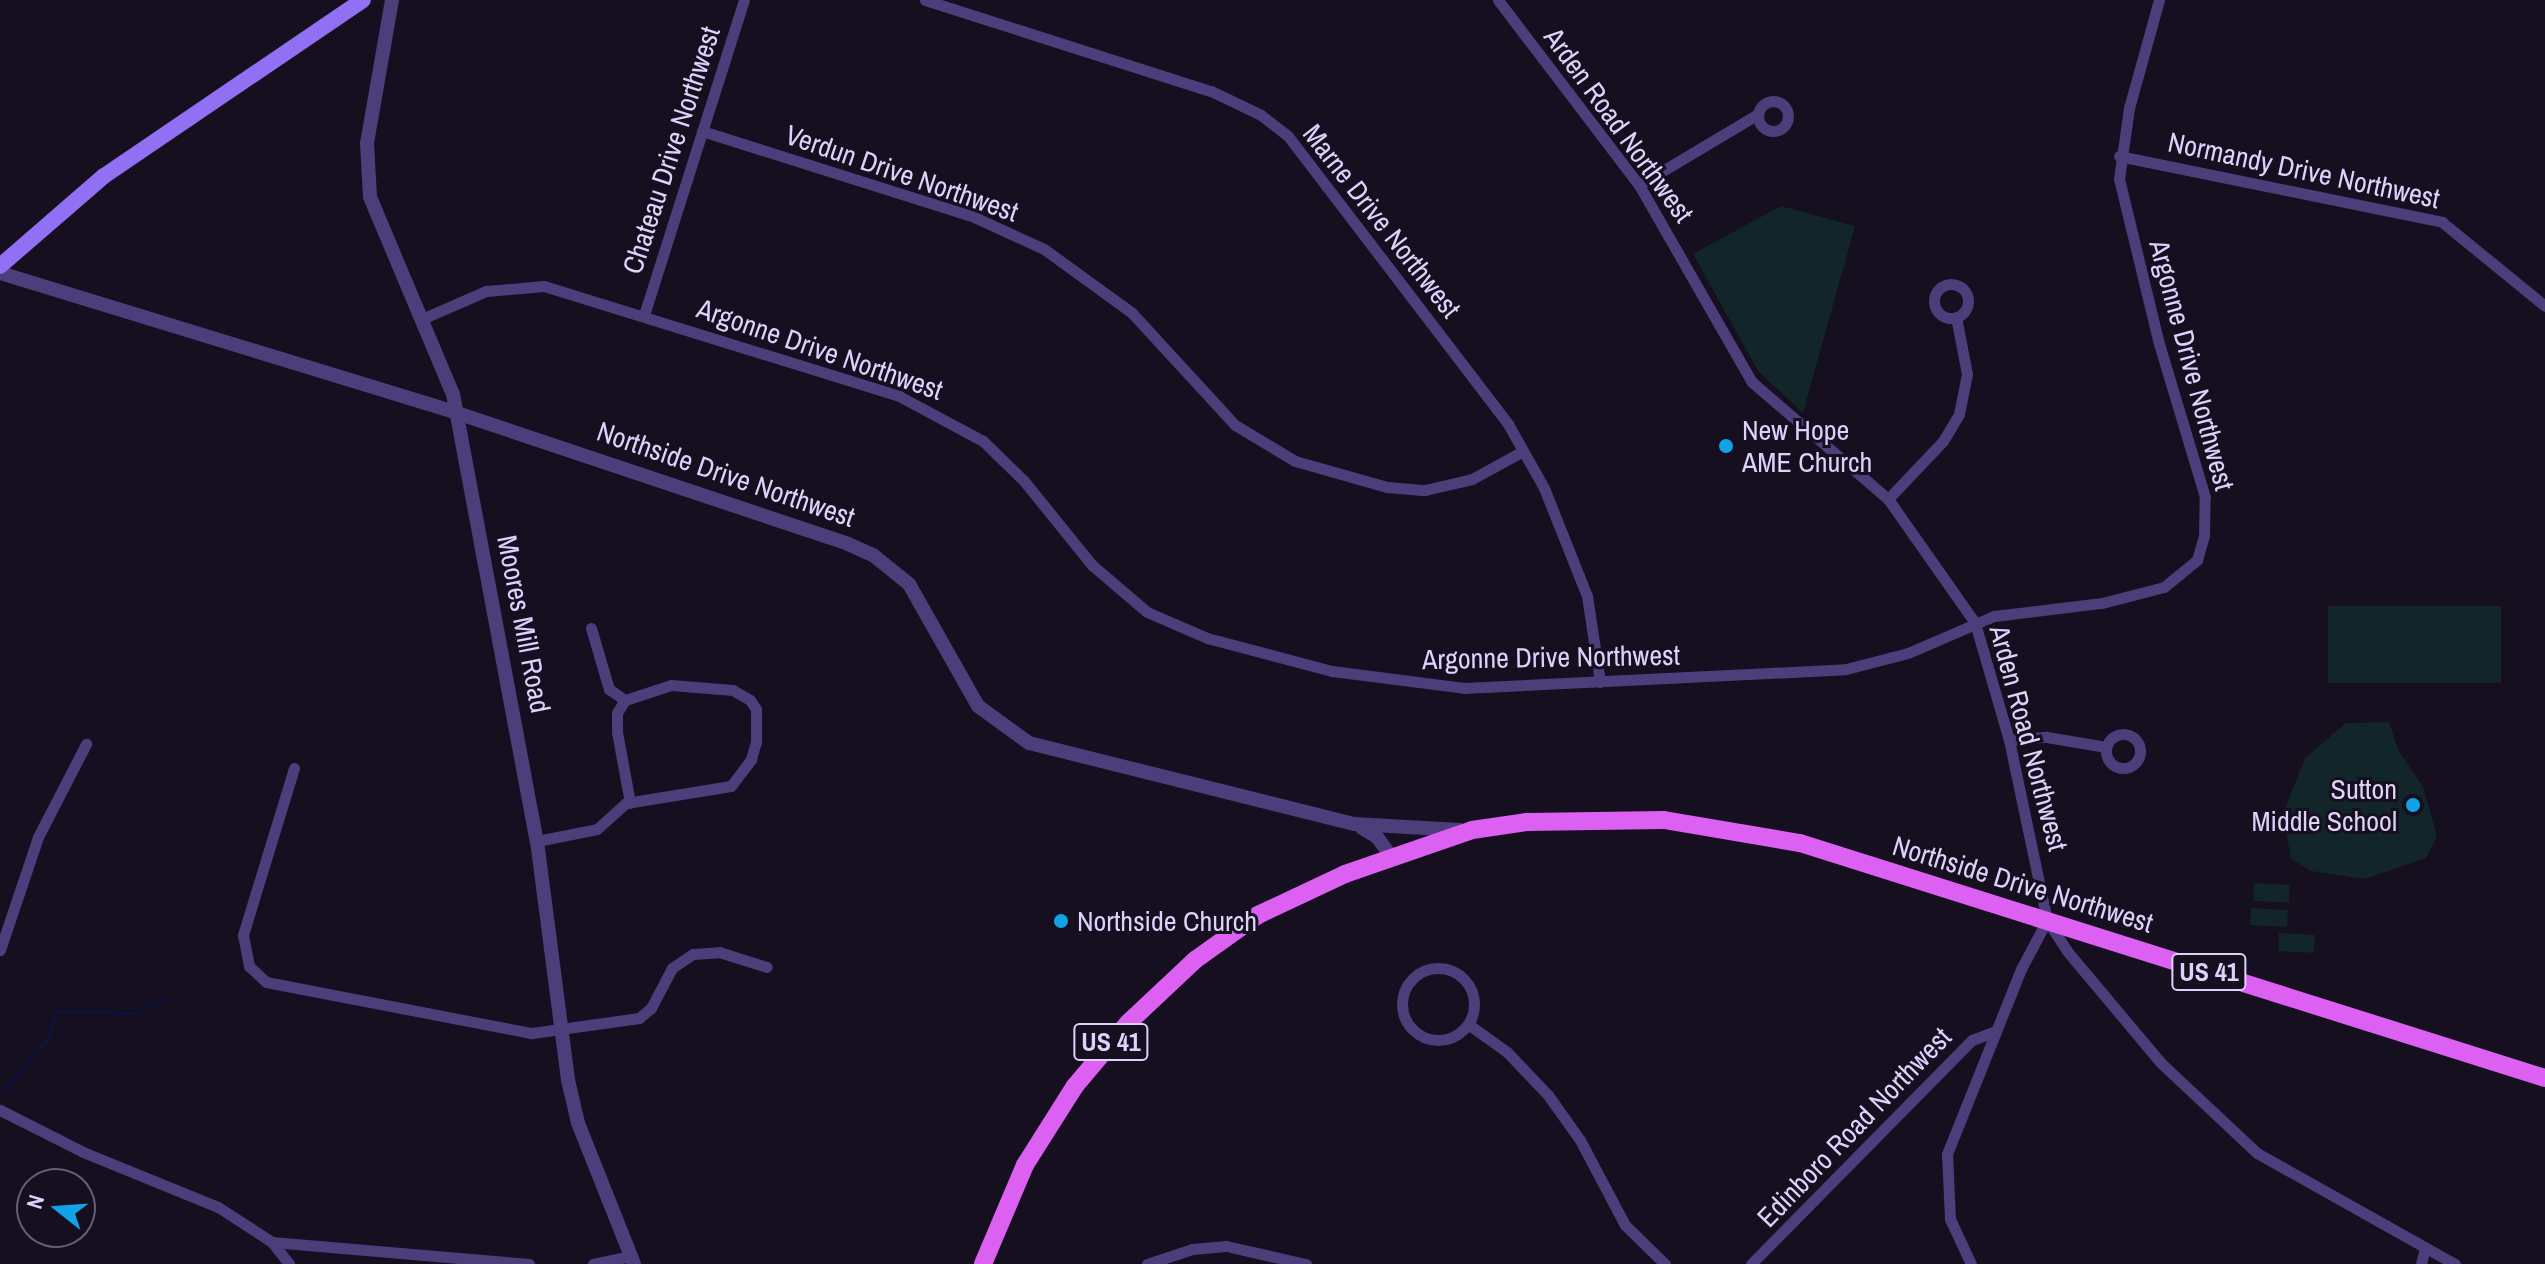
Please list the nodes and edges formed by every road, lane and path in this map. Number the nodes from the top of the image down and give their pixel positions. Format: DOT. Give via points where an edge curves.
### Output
graph roads {
  1 [pos="363,0"];
  2 [pos="392,0"];
  3 [pos="744,0"];
  4 [pos="925,0"];
  5 [pos="1498,0"];
  6 [pos="2159,0"];
  7 [pos="1758,114"];
  8 [pos="702,131"];
  9 [pos="2119,156"];
  10 [pos="1639,185"];
  11 [pos="0,266"];
  12 [pos="0,273"];
  13 [pos="2545,306"];
  14 [pos="644,315"];
  15 [pos="1956,317"];
  16 [pos="424,318"];
  17 [pos="457,413"];
  18 [pos="1523,451"];
  19 [pos="1888,499"];
  20 [pos="1975,623"];
  21 [pos="591,628"];
  22 [pos="1600,682"];
  23 [pos="625,700"];
  24 [pos="2009,740"];
  25 [pos="86,744"];
  26 [pos="2106,747"];
  27 [pos="294,768"];
  28 [pos="630,803"];
  29 [pos="1354,824"];
  30 [pos="1380,827"];
  31 [pos="1472,830"];
  32 [pos="537,841"];
  33 [pos="1395,854"];
  34 [pos="1315,888"];
  35 [pos="2047,920"];
  36 [pos="0,950"];
  37 [pos="767,967"];
  38 [pos="1468,1024"];
  39 [pos="561,1030"];
  40 [pos="1995,1031"];
  41 [pos="2545,1078"];
  42 [pos="0,1110"];
  43 [pos="272,1242"];
  44 [pos="2425,1248"];
  45 [pos="633,1260"];
  46 [pos="289,1264"];
  47 [pos="529,1264"];
  48 [pos="593,1264"];
  49 [pos="983,1264"];
  50 [pos="995,1264"];
  51 [pos="1147,1264"];
  52 [pos="1306,1264"];
  53 [pos="1665,1264"];
  54 [pos="1751,1264"];
  55 [pos="1971,1264"];
  56 [pos="2421,1264"];
  57 [pos="2455,1264"];
  1 -- 11 [label="main road" via="104,176"];
  2 -- 16 [label="street, Moores Mill Road" via="367,143 367,179 376,215"];
  3 -- 8 [label="street, Chateau Drive Northwest"];
  4 -- 18 [label="street, Marne Drive Northwest" via="1211,91 1261,115 1312,162"];
  5 -- 10 [label="street, Arden Road Northwest"];
  6 -- 9 [label="street, Argonne Drive Northwest"];
  7 -- 10 [label="street"];
  8 -- 14 [label="street, Chateau Drive Northwest"];
  8 -- 18 [label="street, Verdun Drive Northwest" via="974,217 1044,249 1132,313 1235,425 1295,461 1387,487 1425,490 1472,479"];
  9 -- 13 [label="street, Normandy Drive Northwest" via="2442,222"];
  9 -- 20 [label="street, Argonne Drive Northwest" via="2122,204 2205,497 2202,547 2191,570 2164,587 2102,603 2012,611"];
  10 -- 19 [label="street, Arden Road Northwest" via="1752,382"];
  12 -- 17 [label="street, Northside Drive Northwest"];
  14 -- 16 [label="street, Argonne Drive Northwest" via="561,289 526,285 486,291"];
  14 -- 22 [label="street, Argonne Drive Northwest" via="899,396 951,419 1011,467 1113,586 1185,631 1332,671 1410,685"];
  15 -- 19 [label="street" via="1967,374 1959,414 1943,441"];
  16 -- 17 [label="street, Moores Mill Road"];
  17 -- 29 [label="street, Northside Drive Northwest" via="873,555 920,598 978,706 1029,743"];
  17 -- 32 [label="street, Moores Mill Road"];
  18 -- 22 [label="street, Marne Drive Northwest" via="1587,596"];
  19 -- 20 [label="street, Arden Road Northwest"];
  20 -- 22 [label="street, Argonne Drive Northwest" via="1908,653 1846,669"];
  20 -- 24 [label="street, Arden Road Northwest"];
  21 -- 23 [label="street" via="609,689"];
  23 -- 28 [label="street" via="617,713 617,732"];
  23 -- 28 [label="street" via="671,685 733,690 750,700 757,726 751,759 731,786"];
  24 -- 26 [label="street" via="2047,737"];
  24 -- 35 [label="street, Arden Road Northwest"];
  25 -- 36 [label="street" via="38,837"];
  27 -- 39 [label="street" via="243,935 244,957 256,974 280,987 512,1031"];
  28 -- 32 [label="street" via="597,829"];
  29 -- 30 [label="street, Northside Drive Northwest"];
  29 -- 33 [label="street, Northside Drive Northwest"];
  30 -- 31 [label="street, Northside Drive Northwest"];
  30 -- 33 [label="street" via="1393,836"];
  31 -- 33 [label="main road, Northside Drive Northwest / US 41"];
  31 -- 35 [label="main road, Northside Drive Northwest / US 41" via="1600,818 1721,826 1800,843"];
  32 -- 39 [label="street, Moores Mill Road"];
  33 -- 34 [label="main road, US 41"];
  34 -- 49 [label="main road, US 41" via="1258,915 1195,960 1097,1057 1025,1165"];
  34 -- 50 [label="main road, US 41" via="1204,968 1106,1066 1034,1174"];
  35 -- 40 [label="street"];
  35 -- 41 [label="main road, Northside Drive Northwest / US 41"];
  35 -- 44 [label="street, Arden Road Northwest" via="2078,967 2150,1051 2219,1120 2286,1173"];
  37 -- 39 [label="street" via="719,952 693,954 672,968 646,1013"];
  38 -- 38 [label="street" via="1473,996 1458,974 1432,968 1408,983 1402,1009 1417,1034 1444,1039"];
  38 -- 53 [label="street" via="1507,1052 1548,1095 1580,1140 1625,1225"];
  39 -- 45 [label="street, Moores Mill Road" via="578,1123"];
  40 -- 54 [label="street, Edinboro Road Northwest" via="1972,1040"];
  40 -- 55 [label="street" via="1961,1111 1946,1169 1950,1219"];
  42 -- 43 [label="street" via="83,1152 218,1207"];
  43 -- 46 [label="street"];
  43 -- 47 [label="street"];
  44 -- 56 [label="street"];
  44 -- 57 [label="street, Arden Road Northwest"];
  45 -- 48 [label="street"];
  51 -- 52 [label="street" via="1192,1249 1226,1246"];
}
